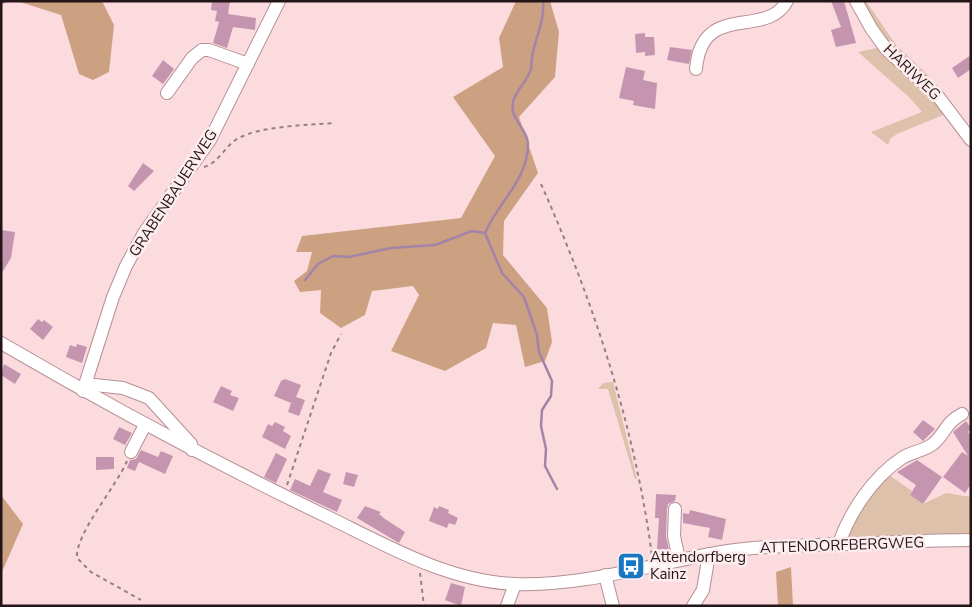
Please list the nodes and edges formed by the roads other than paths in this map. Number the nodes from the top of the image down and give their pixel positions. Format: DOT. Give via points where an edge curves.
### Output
graph roads {
  1 [pos="269,1"];
  2 [pos="279,1"];
  3 [pos="787,1"];
  4 [pos="856,1"];
  5 [pos="269,19"];
  6 [pos="248,64"];
  7 [pos="696,69"];
  8 [pos="167,92"];
  9 [pos="971,140"];
  10 [pos="1,343"];
  11 [pos="84,388"];
  12 [pos="962,414"];
  13 [pos="145,426"];
  14 [pos="192,450"];
  15 [pos="131,452"];
  16 [pos="676,509"];
  17 [pos="971,540"];
  18 [pos="839,544"];
  19 [pos="709,554"];
  20 [pos="679,560"];
  21 [pos="605,575"];
  22 [pos="515,584"];
  23 [pos="507,606"];
  24 [pos="613,606"];
  25 [pos="693,606"];
  1 -- 5 [label="street"];
  2 -- 5 [label="street, GRABENBAUERWEG"];
  3 -- 7 [label="street" via="771,16 728,22 717,27 702,41"];
  4 -- 9 [label="street, HARIWEG" via="886,49 940,98"];
  5 -- 6 [label="street, GRABENBAUERWEG"];
  6 -- 8 [label="street" via="202,50 195,54"];
  6 -- 11 [label="street, GRABENBAUERWEG" via="210,140 144,233 126,266"];
  10 -- 11 [label="street, ATTENDORFBERGWEG"];
  11 -- 13 [label="street, ATTENDORFBERGWEG"];
  11 -- 14 [label="street" via="123,388 149,398"];
  12 -- 18 [label="street" via="950,421 933,444 899,459 873,485"];
  13 -- 14 [label="street, ATTENDORFBERGWEG"];
  13 -- 15 [label="street"];
  14 -- 22 [label="street, ATTENDORFBERGWEG" via="419,560 475,578"];
  16 -- 20 [label="street" via="674,536"];
  17 -- 18 [label="street, ATTENDORFBERGWEG"];
  18 -- 19 [label="street, ATTENDORFBERGWEG" via="765,547"];
  19 -- 20 [label="street, ATTENDORFBERGWEG"];
  19 -- 25 [label="street" via="703,590"];
  20 -- 21 [label="street, ATTENDORFBERGWEG"];
  21 -- 22 [label="street, ATTENDORFBERGWEG" via="561,583"];
  21 -- 24 [label="street"];
  22 -- 23 [label="street"];
}
